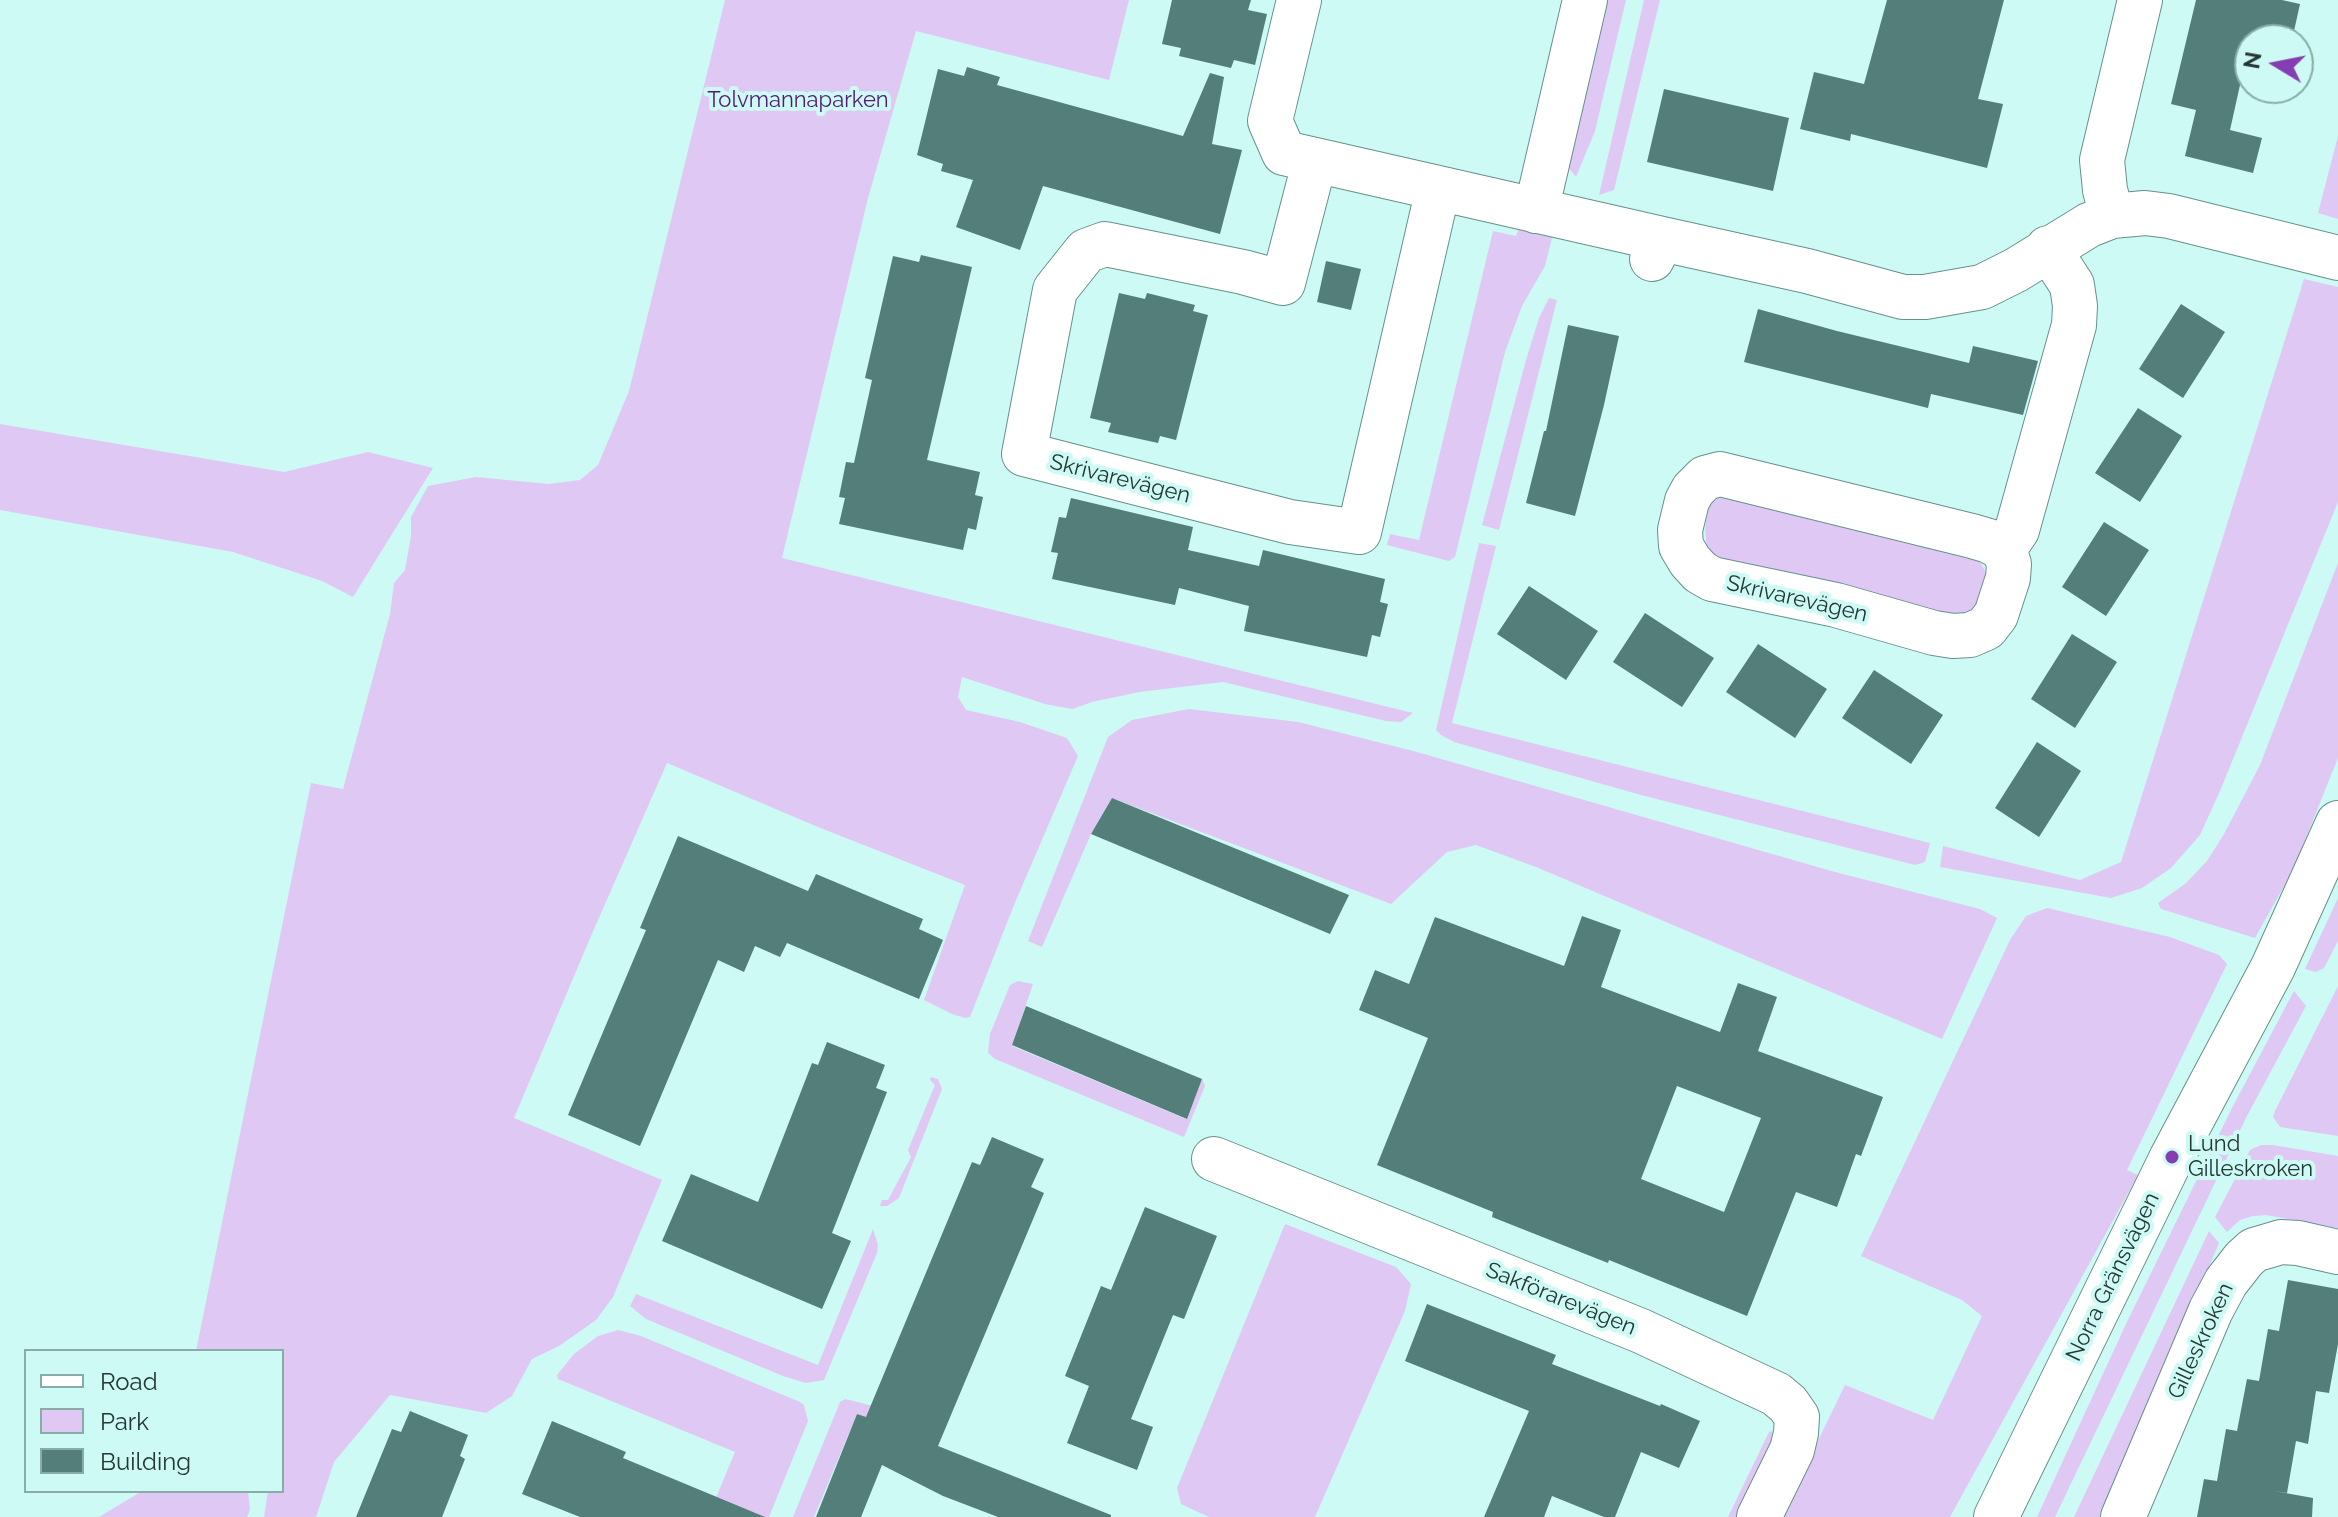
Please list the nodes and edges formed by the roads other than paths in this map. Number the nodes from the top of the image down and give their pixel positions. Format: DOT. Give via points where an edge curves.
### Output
graph roads {
  1 [pos="1299,0"];
  2 [pos="1585,0"];
  3 [pos="2140,0"];
  4 [pos="1315,160"];
  5 [pos="1438,189"];
  6 [pos="1536,211"];
  7 [pos="2112,216"];
  8 [pos="2048,248"];
  9 [pos="2338,258"];
  10 [pos="2004,549"];
  11 [pos="2338,823"];
  12 [pos="1214,1159"];
  13 [pos="2338,1252"];
  14 [pos="1759,1517"];
  15 [pos="1996,1517"];
  16 [pos="2123,1517"];
  1 -- 4 [label="street" via="1270,121 1284,153"];
  2 -- 6 [label="street"];
  3 -- 7 [label="street" via="2102,160"];
  4 -- 5 [label="street"];
  4 -- 5 [label="street, Skrivarevägen" via="1283,283 1105,244 1086,251 1055,290 1024,454 1290,522 1359,532"];
  5 -- 6 [label="street"];
  6 -- 8 [label="street" via="1657,249 1807,271 1903,297 1982,287"];
  7 -- 8 [label="street"];
  7 -- 9 [label="street" via="2169,216"];
  8 -- 10 [label="street, Skrivarevägen" via="2072,285 2074,325 2017,530"];
  10 -- 10 [label="street, Skrivarevägen" via="1980,538 1720,474 1705,478 1693,490 1680,530 1690,561 1712,579 1953,636 1986,628 1996,615 2008,578"];
  11 -- 15 [label="street, Norra Gränsvägen" via="2273,967 2172,1157"];
  12 -- 14 [label="street, Sakförarevägen" via="1641,1331 1776,1394 1797,1417 1796,1433"];
  13 -- 16 [label="street, Gilleskroken" via="2281,1242 2254,1250 2244,1259 2211,1310"];
}
